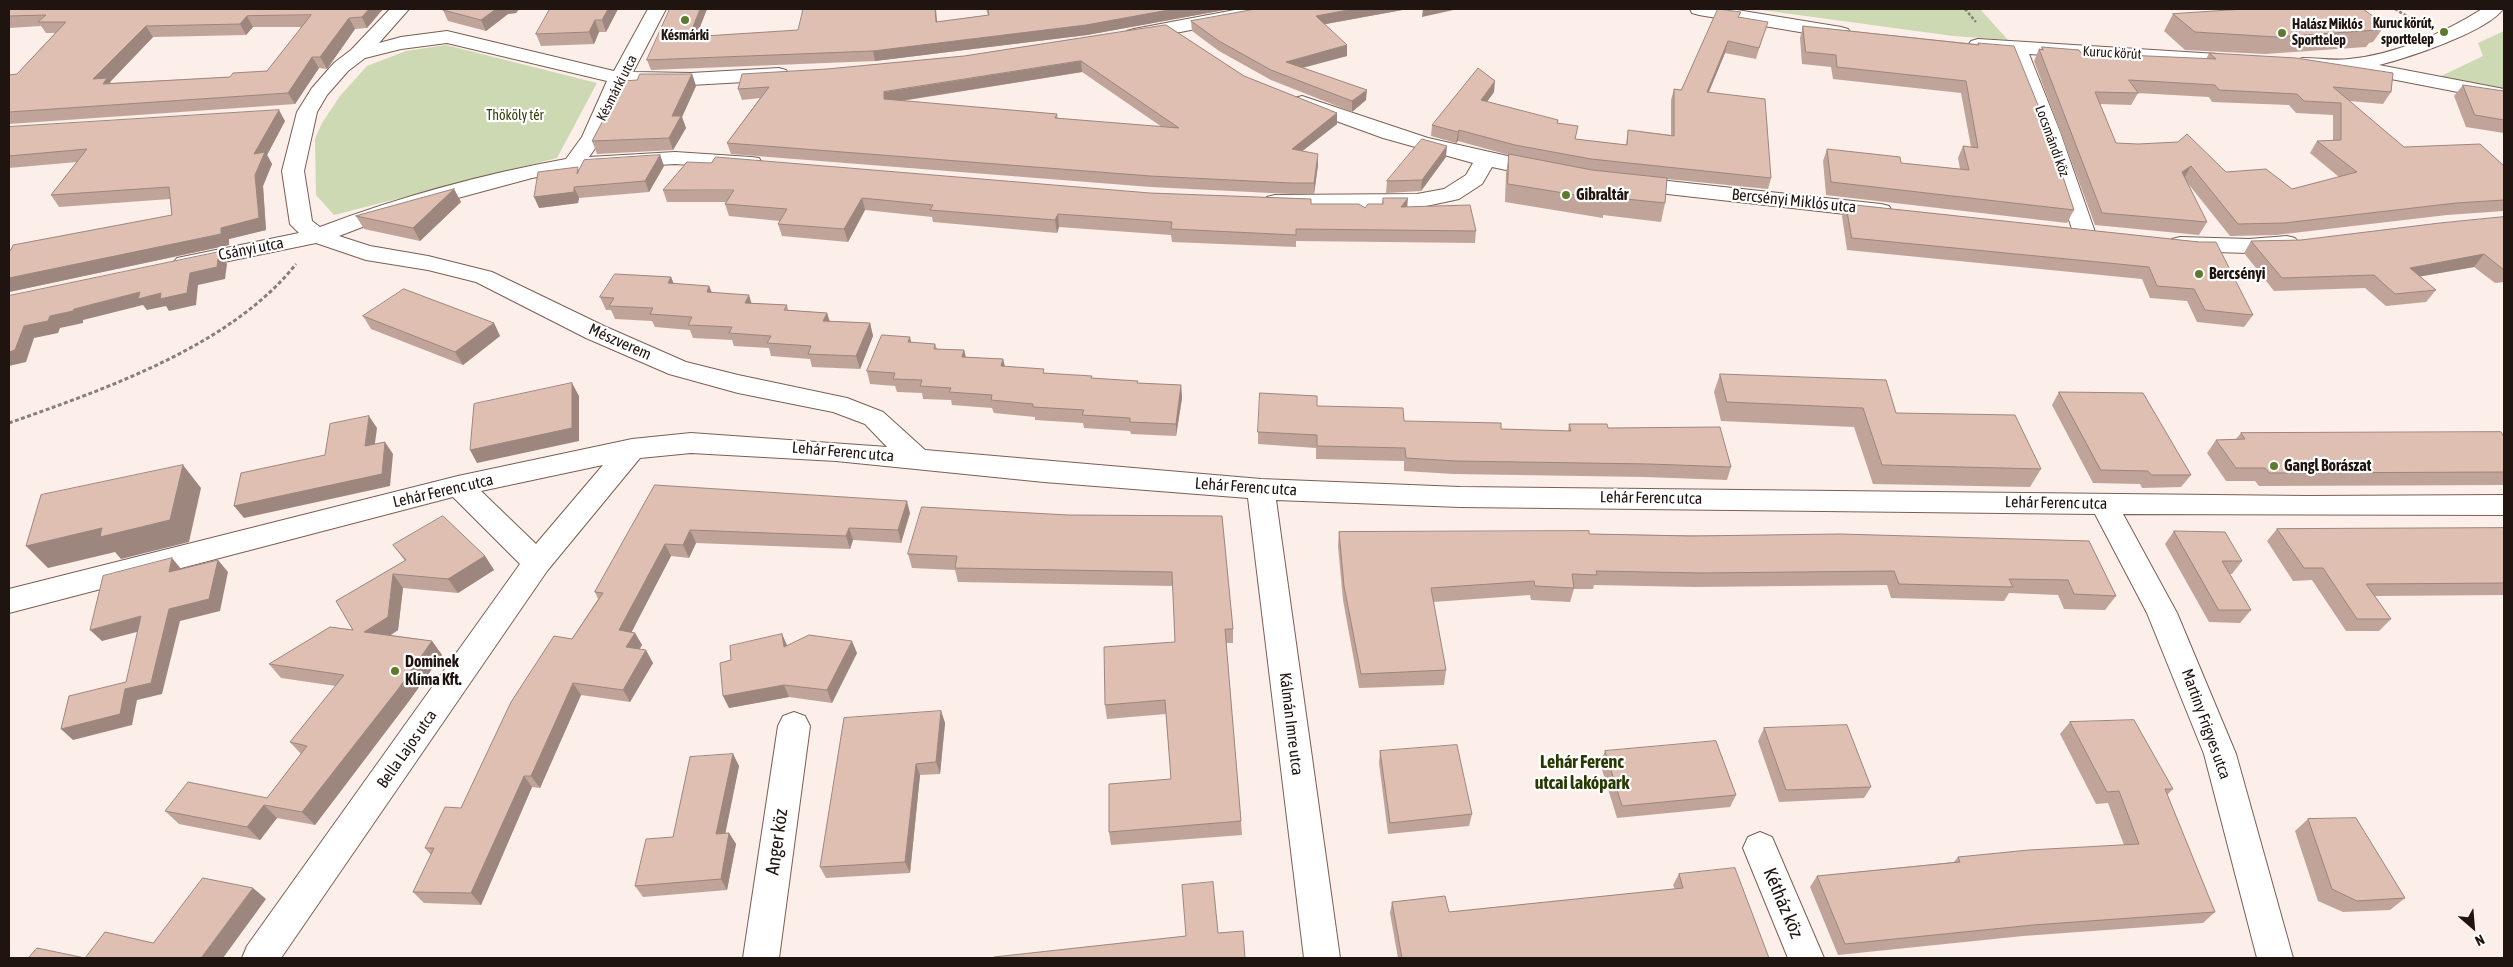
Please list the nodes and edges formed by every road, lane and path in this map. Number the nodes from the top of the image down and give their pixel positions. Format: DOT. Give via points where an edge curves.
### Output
graph roads {
  1 [pos="657,9"];
  2 [pos="1268,9"];
  3 [pos="1699,9"];
  4 [pos="2494,9"];
  5 [pos="397,12"];
  6 [pos="1172,28"];
  7 [pos="1859,35"];
  8 [pos="447,37"];
  9 [pos="1115,38"];
  10 [pos="1962,44"];
  11 [pos="1195,46"];
  12 [pos="2017,48"];
  13 [pos="358,54"];
  14 [pos="2239,61"];
  15 [pos="2285,63"];
  16 [pos="2348,65"];
  17 [pos="800,72"];
  18 [pos="619,78"];
  19 [pos="1280,93"];
  20 [pos="2504,95"];
  21 [pos="1486,160"];
  22 [pos="573,164"];
  23 [pos="768,164"];
  24 [pos="1560,174"];
  25 [pos="1608,181"];
  26 [pos="1253,201"];
  27 [pos="1899,213"];
  28 [pos="2085,235"];
  29 [pos="318,236"];
  30 [pos="2163,242"];
  31 [pos="2306,242"];
  32 [pos="168,267"];
  33 [pos="9,423"];
  34 [pos="632,449"];
  35 [pos="915,458"];
  36 [pos="458,486"];
  37 [pos="1261,489"];
  38 [pos="2104,503"];
  39 [pos="2504,505"];
  40 [pos="537,563"];
  41 [pos="9,601"];
  42 [pos="794,726"];
  43 [pos="1760,848"];
  44 [pos="260,958"];
  45 [pos="761,958"];
  46 [pos="1322,958"];
  47 [pos="1806,958"];
  48 [pos="2275,958"];
  1 -- 18 [label="street, Késmárki utca"];
  2 -- 6 [label="street"];
  3 -- 7 [label="street"];
  4 -- 16 [label="street" via="2460,29 2426,43"];
  5 -- 8 [label="street"];
  5 -- 13 [label="street"];
  6 -- 9 [label="street"];
  6 -- 11 [label="street"];
  8 -- 13 [label="street" via="402,42"];
  8 -- 18 [label="street"];
  10 -- 12 [label="street, Kuruc körút"];
  12 -- 14 [label="street, Kuruc körút"];
  12 -- 28 [label="street, Locsmándi köz"];
  13 -- 29 [label="street" via="297,112 293,171 301,224"];
  15 -- 16 [label="street"];
  16 -- 20 [label="street"];
  17 -- 18 [label="street"];
  18 -- 22 [label="street, Késmárki utca" via="592,137"];
  19 -- 21 [label="street" via="1368,126"];
  21 -- 24 [label="street"];
  21 -- 26 [label="street" via="1474,179 1451,194 1417,200"];
  22 -- 23 [label="street" via="675,158"];
  22 -- 29 [label="street" via="530,172 383,211"];
  25 -- 27 [label="street, Bercsényi Miklós utca"];
  29 -- 32 [label="street, Csányi utca"];
  29 -- 33 [label="path" via="286,277 234,322 179,356 112,387"];
  29 -- 35 [label="street, Mészverem" via="366,252 484,277 595,332 678,368 838,404 874,418"];
  30 -- 31 [label="street" via="2249,246"];
  34 -- 35 [label="street, Lehár Ferenc utca" via="691,443 739,444"];
  34 -- 36 [label="street, Lehár Ferenc utca"];
  34 -- 40 [label="street, Bella Lajos utca"];
  35 -- 37 [label="street, Lehár Ferenc utca"];
  36 -- 40 [label="street"];
  36 -- 41 [label="street, Lehár Ferenc utca"];
  37 -- 38 [label="street, Lehár Ferenc utca" via="1460,497"];
  37 -- 46 [label="street, Kálmán Imre utca"];
  38 -- 39 [label="street, Lehár Ferenc utca"];
  38 -- 48 [label="street, Martiny Frigyes utca" via="2162,613 2220,754"];
  40 -- 44 [label="street, Bella Lajos utca"];
  42 -- 45 [label="street, Anger köz"];
  43 -- 47 [label="street, Kétház köz"];
}
